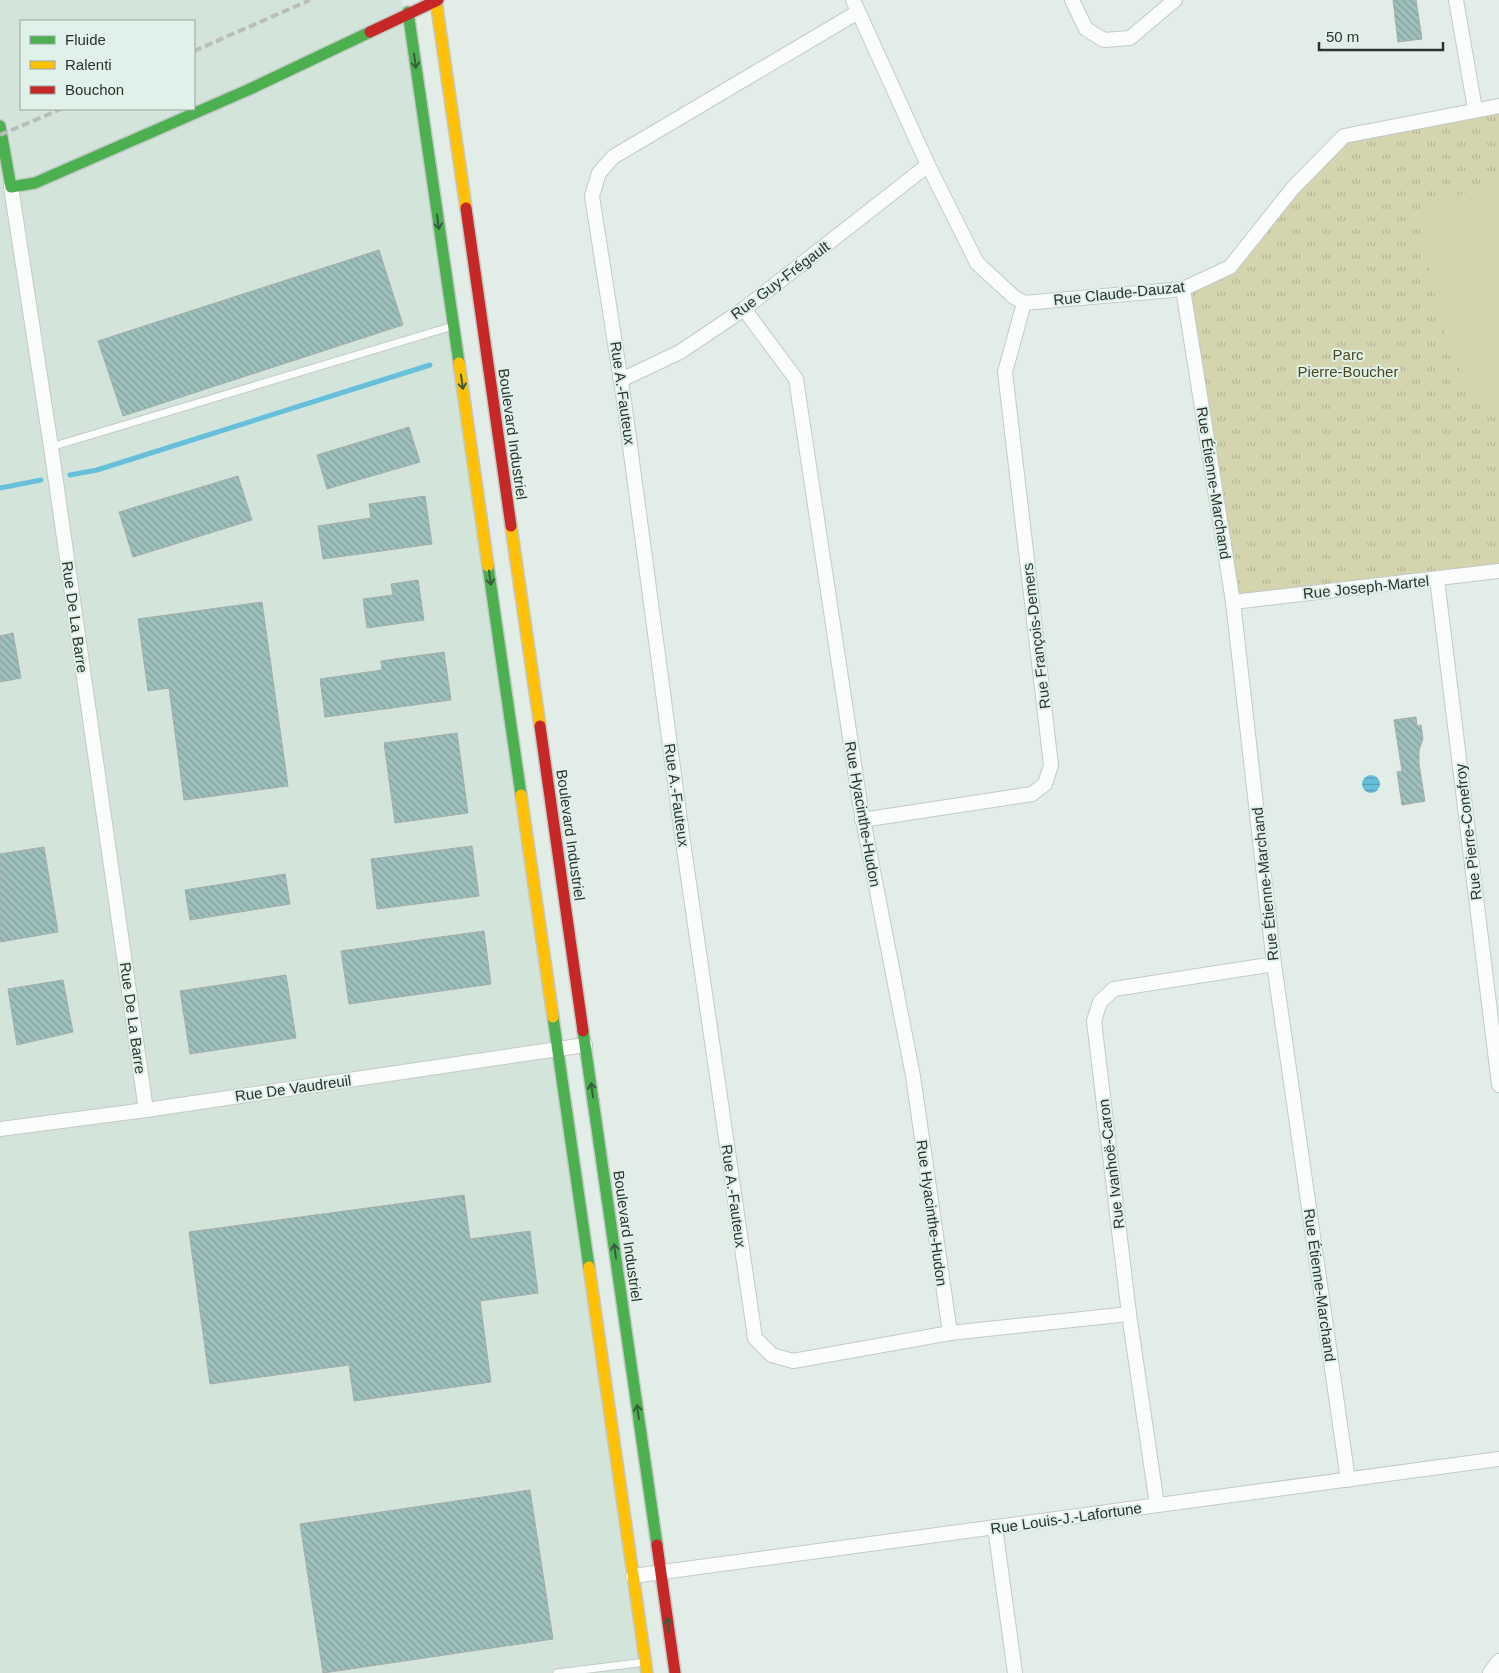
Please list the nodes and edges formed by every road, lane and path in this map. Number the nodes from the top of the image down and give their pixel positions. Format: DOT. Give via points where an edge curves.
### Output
graph roads {
  1 [pos="437,0"];
  2 [pos="1072,0"];
  3 [pos="1175,0"];
  4 [pos="1456,0"];
  5 [pos="855,6"];
  6 [pos="408,12"];
  7 [pos="1499,106"];
  8 [pos="1475,109"];
  9 [pos="0,126"];
  10 [pos="928,165"];
  11 [pos="11,187"];
  12 [pos="1183,289"];
  13 [pos="1024,302"];
  14 [pos="744,310"];
  15 [pos="466,333"];
  16 [pos="621,380"];
  17 [pos="479,404"];
  18 [pos="51,447"];
  19 [pos="501,556"];
  20 [pos="1499,571"];
  21 [pos="1437,579"];
  22 [pos="1233,602"];
  23 [pos="524,714"];
  24 [pos="539,820"];
  25 [pos="862,820"];
  26 [pos="548,887"];
  27 [pos="1274,964"];
  28 [pos="585,1045"];
  29 [pos="557,1049"];
  30 [pos="1499,1081"];
  31 [pos="146,1110"];
  32 [pos="0,1129"];
  33 [pos="1129,1314"];
  34 [pos="950,1334"];
  35 [pos="629,1449"];
  36 [pos="1499,1459"];
  37 [pos="1348,1480"];
  38 [pos="1157,1506"];
  39 [pos="995,1527"];
  40 [pos="661,1572"];
  41 [pos="633,1576"];
  42 [pos="1499,1661"];
  43 [pos="647,1668"];
  44 [pos="600,1670"];
  45 [pos="556,1673"];
  46 [pos="675,1673"];
  47 [pos="1015,1673"];
  48 [pos="1490,1673"];
  1 -- 6 [label="street"];
  1 -- 15 [label="street, Boulevard Industriel"];
  2 -- 3 [label="street" via="1086,29 1104,40 1130,38"];
  4 -- 8 [label="street"];
  5 -- 10 [label="street"];
  5 -- 16 [label="street, Rue A.-Fauteux" via="613,156 599,173 592,196"];
  6 -- 11 [label="street" via="250,90 115,150 46,180"];
  6 -- 15 [label="street, Boulevard Industriel, one-way"];
  7 -- 8 [label="street, Rue Claude-Dauzat"];
  8 -- 12 [label="street, Rue Claude-Dauzat" via="1344,136 1293,188 1230,267"];
  9 -- 11 [label="street, Rue De La Barre"];
  10 -- 13 [label="street" via="977,263 1014,297"];
  10 -- 14 [label="street, Rue Guy-Frégault"];
  11 -- 18 [label="street, Rue De La Barre"];
  12 -- 13 [label="street, Rue Claude-Dauzat"];
  12 -- 22 [label="street, Rue Étienne-Marchand"];
  13 -- 25 [label="street, Rue François-Demers" via="1004,372 1051,765 1045,784 1032,794"];
  14 -- 16 [label="street, Rue Guy-Frégault" via="680,352"];
  14 -- 25 [label="street, Rue Hyacinthe-Hudon" via="796,379"];
  15 -- 17 [label="street, Boulevard Industriel, one-way"];
  15 -- 17 [label="street, Boulevard Industriel"];
  15 -- 18 [label="lane"];
  16 -- 34 [label="street, Rue A.-Fauteux" via="755,1338 772,1354 793,1361"];
  17 -- 19 [label="street, Boulevard Industriel"];
  17 -- 19 [label="street, Boulevard Industriel"];
  18 -- 31 [label="street, Rue De La Barre"];
  19 -- 23 [label="street, Boulevard Industriel, one-way"];
  19 -- 23 [label="street, Boulevard Industriel"];
  20 -- 21 [label="street, Rue Joseph-Martel"];
  21 -- 22 [label="street, Rue Joseph-Martel"];
  21 -- 30 [label="street, Rue Pierre-Conefroy"];
  22 -- 27 [label="street, Rue Étienne-Marchand"];
  23 -- 24 [label="street, Boulevard Industriel"];
  23 -- 24 [label="street, Boulevard Industriel"];
  24 -- 26 [label="street, Boulevard Industriel"];
  24 -- 26 [label="street, Boulevard Industriel"];
  25 -- 34 [label="street, Rue Hyacinthe-Hudon" via="913,1076"];
  26 -- 28 [label="street, Boulevard Industriel"];
  26 -- 29 [label="street, Boulevard Industriel"];
  27 -- 33 [label="street, Rue Ivanhoë-Caron" via="1114,989 1100,1002 1094,1020"];
  27 -- 37 [label="street, Rue Étienne-Marchand"];
  28 -- 29 [label="street, Rue De Vaudreuil"];
  35 -- 28 [label="street, Boulevard Industriel, one-way"];
  29 -- 31 [label="street, Rue De Vaudreuil"];
  29 -- 35 [label="street, Boulevard Industriel"];
  31 -- 32 [label="street, Rue De Vaudreuil"];
  33 -- 34 [label="street, Rue A.-Fauteux"];
  33 -- 38 [label="street, Rue Ivanhoë-Caron"];
  35 -- 40 [label="street, Boulevard Industriel"];
  35 -- 41 [label="street, Boulevard Industriel"];
  36 -- 37 [label="street, Rue Louis-J.-Lafortune"];
  37 -- 38 [label="street, Rue Louis-J.-Lafortune"];
  38 -- 39 [label="street, Rue Louis-J.-Lafortune"];
  39 -- 40 [label="street, Rue Louis-J.-Lafortune"];
  39 -- 47 [label="street"];
  40 -- 41 [label="street, Rue Louis-J.-Lafortune"];
  46 -- 40 [label="street, Boulevard Industriel, one-way"];
  41 -- 43 [label="street, Boulevard Industriel"];
  42 -- 48 [label="street"];
  43 -- 44 [label="lane"];
  44 -- 45 [label="lane"];
}
